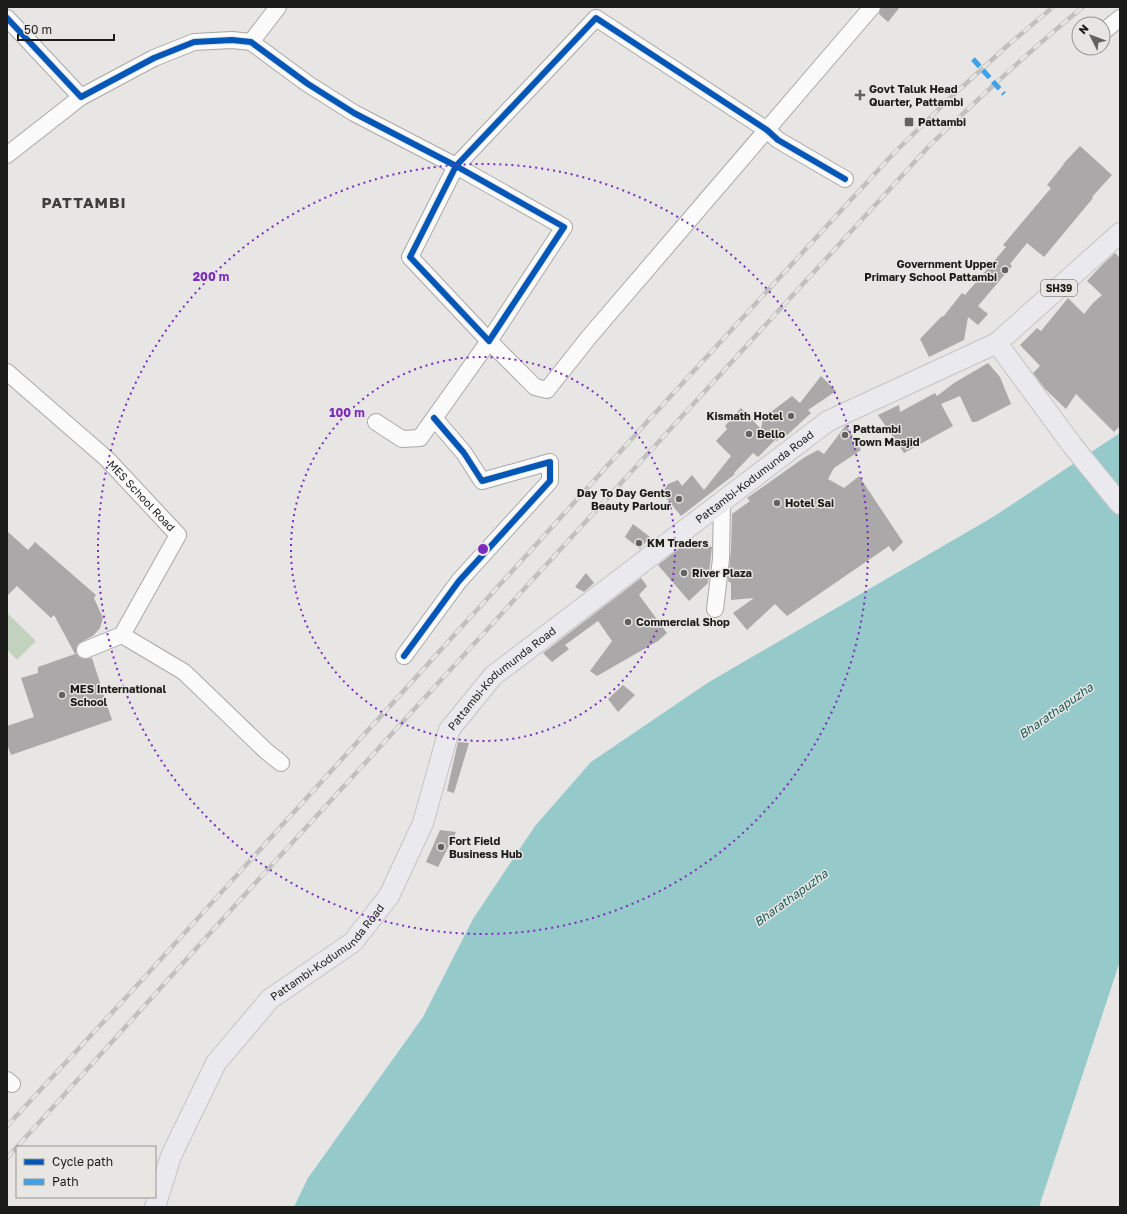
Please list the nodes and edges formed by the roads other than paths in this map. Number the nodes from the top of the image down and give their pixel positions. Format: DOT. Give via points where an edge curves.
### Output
graph roads {
  1 [pos="278,7"];
  2 [pos="872,7"];
  3 [pos="7,18"];
  4 [pos="1120,18"];
  5 [pos="1111,25"];
  6 [pos="251,42"];
  7 [pos="81,97"];
  8 [pos="766,130"];
  9 [pos="7,156"];
  10 [pos="456,166"];
  11 [pos="845,179"];
  12 [pos="1120,233"];
  13 [pos="489,341"];
  14 [pos="997,343"];
  15 [pos="7,372"];
  16 [pos="434,418"];
  17 [pos="376,422"];
  18 [pos="722,501"];
  19 [pos="1120,504"];
  20 [pos="715,609"];
  21 [pos="122,635"];
  22 [pos="85,650"];
  23 [pos="404,656"];
  24 [pos="281,763"];
  25 [pos="155,1207"];
  1 -- 6 [label="street"];
  2 -- 8 [label="street"];
  3 -- 7 [label="street"];
  4 -- 5 [label="street"];
  6 -- 7 [label="street" via="194,42 154,58"];
  6 -- 10 [label="street" via="308,84 354,113"];
  7 -- 9 [label="street"];
  8 -- 10 [label="street" via="596,18"];
  8 -- 11 [label="street" via="778,140"];
  8 -- 13 [label="street" via="589,337 547,390 535,387"];
  10 -- 13 [label="street" via="410,257"];
  10 -- 13 [label="street" via="564,227"];
  12 -- 14 [label="main road, SH39"];
  13 -- 16 [label="street"];
  14 -- 18 [label="main road, Pattambi-Kodumunda Road" via="828,421"];
  14 -- 19 [label="main road" via="1072,445"];
  15 -- 21 [label="street, MES School Road" via="107,459 178,535"];
  16 -- 17 [label="street" via="420,438 402,439"];
  16 -- 23 [label="street" via="464,453 482,481 550,462 550,481 459,581"];
  18 -- 20 [label="street" via="721,559"];
  18 -- 25 [label="main road, Pattambi-Kodumunda Road" via="493,676 449,730 423,823 389,896 353,942 270,999 216,1063 171,1156"];
  21 -- 22 [label="street"];
  21 -- 24 [label="street" via="184,672"];
}
